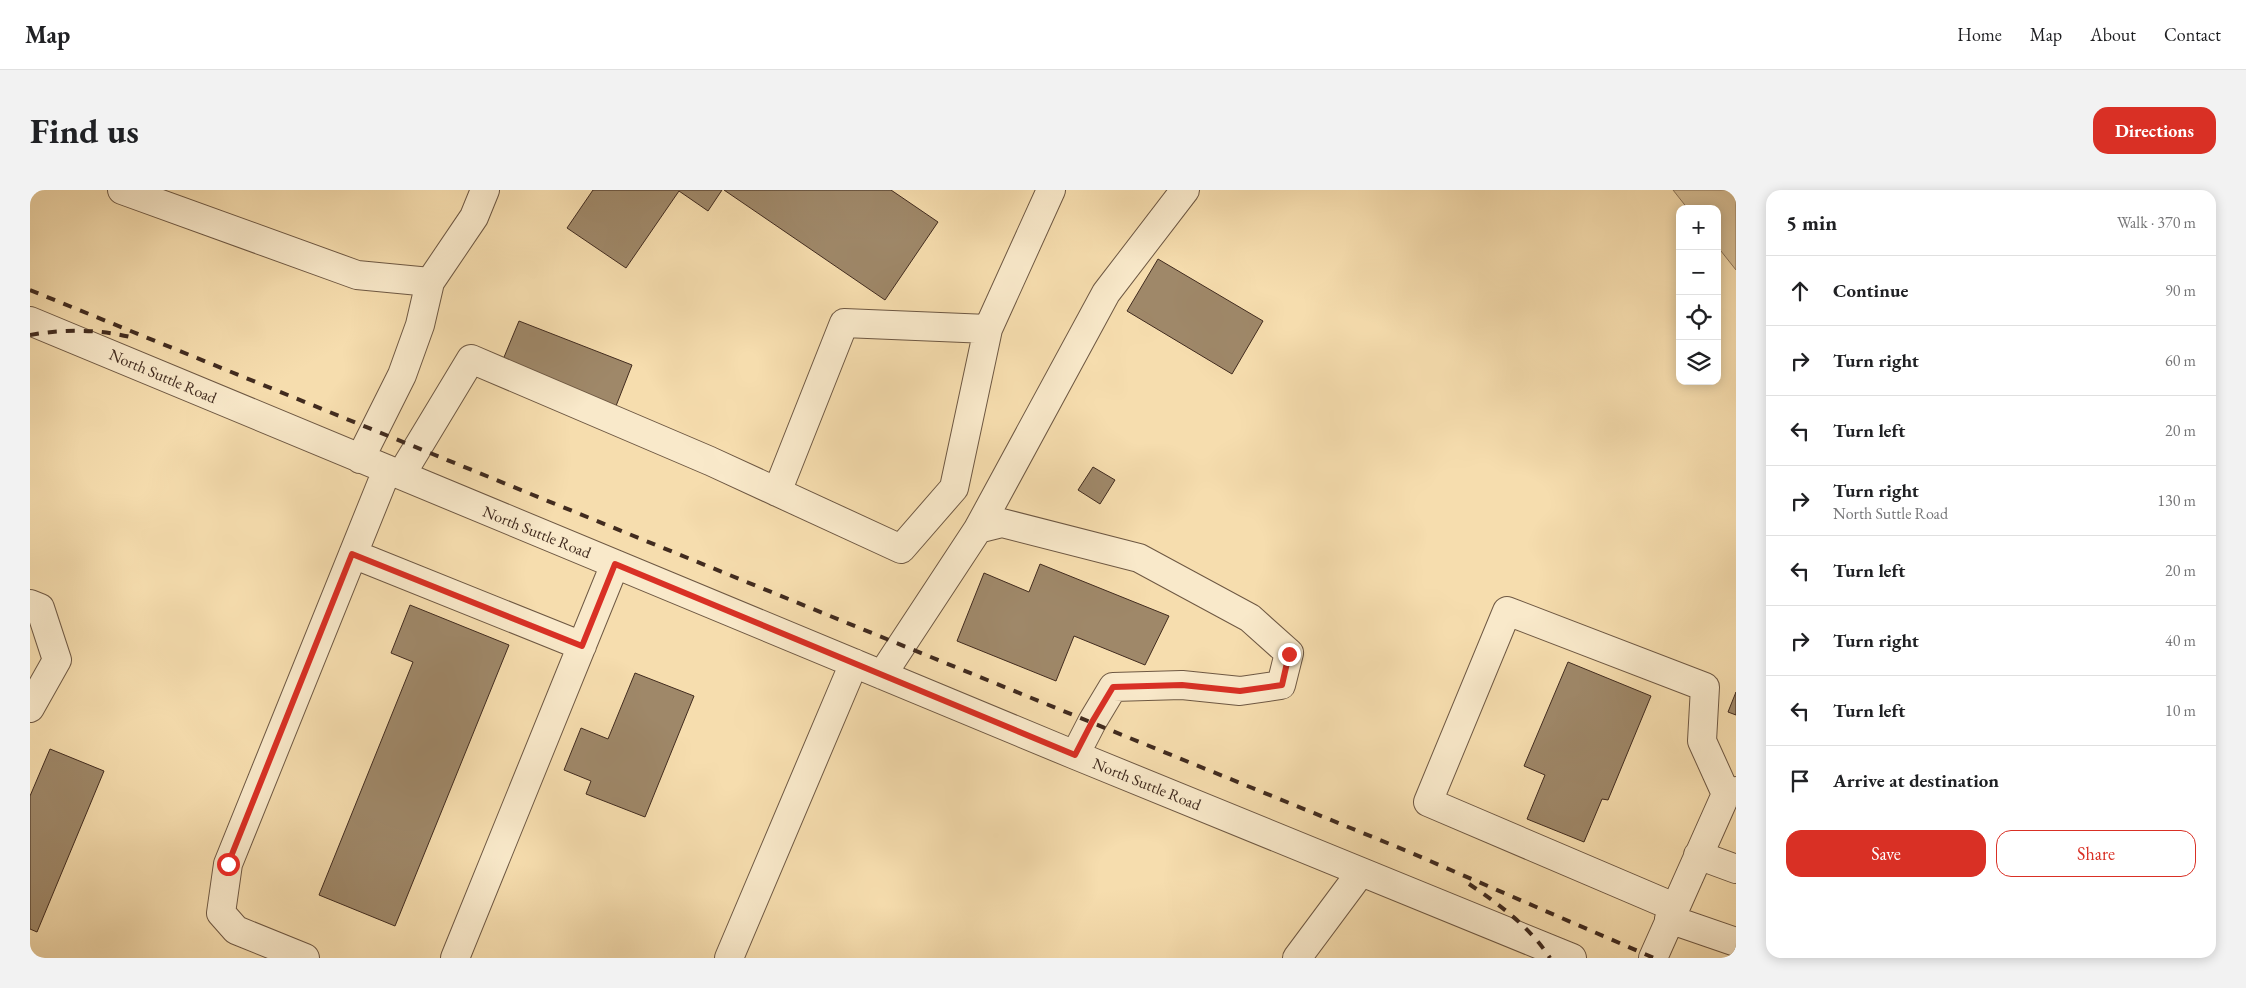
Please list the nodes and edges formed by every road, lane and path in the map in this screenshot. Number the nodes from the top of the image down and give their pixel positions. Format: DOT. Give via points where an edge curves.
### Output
graph roads {
  1 [pos="122,190"];
  2 [pos="485,190"];
  3 [pos="1051,190"];
  4 [pos="1185,190"];
  5 [pos="430,282"];
  6 [pos="30,321"];
  7 [pos="988,329"];
  8 [pos="360,459"];
  9 [pos="394,473"];
  10 [pos="777,492"];
  11 [pos="978,529"];
  12 [pos="352,554"];
  13 [pos="615,564"];
  14 [pos="30,604"];
  15 [pos="582,646"];
  16 [pos="854,663"];
  17 [pos="882,675"];
  18 [pos="30,708"];
  19 [pos="1075,755"];
  20 [pos="1731,792"];
  21 [pos="1698,855"];
  22 [pos="1736,869"];
  23 [pos="1361,872"];
  24 [pos="1672,913"];
  25 [pos="1736,942"];
  26 [pos="1532,949"];
  27 [pos="305,958"];
  28 [pos="455,958"];
  29 [pos="729,958"];
  30 [pos="1297,958"];
  31 [pos="1572,958"];
  32 [pos="1653,958"];
  1 -- 5 [label="street" via="357,275"];
  2 -- 5 [label="street" via="474,217"];
  3 -- 7 [label="street"];
  4 -- 11 [label="street" via="1106,292"];
  5 -- 8 [label="street" via="420,324 402,375"];
  6 -- 8 [label="street, North Suttle Road"];
  7 -- 10 [label="street" via="844,323"];
  7 -- 10 [label="street" via="954,488 901,549"];
  8 -- 9 [label="street, North Suttle Road"];
  9 -- 10 [label="street" via="471,359"];
  9 -- 12 [label="street"];
  9 -- 13 [label="street, North Suttle Road"];
  11 -- 17 [label="street"];
  11 -- 19 [label="street" via="1002,523 1139,558 1250,618 1289,654 1282,685 1240,691 1182,685 1113,687"];
  12 -- 15 [label="street"];
  12 -- 27 [label="street" via="228,864 221,912 236,930"];
  13 -- 15 [label="street"];
  13 -- 16 [label="street, North Suttle Road"];
  14 -- 18 [label="street" via="40,608 57,660"];
  15 -- 28 [label="street"];
  16 -- 17 [label="street, North Suttle Road"];
  16 -- 29 [label="street"];
  17 -- 19 [label="street, North Suttle Road"];
  19 -- 23 [label="street, North Suttle Road"];
  20 -- 21 [label="street"];
  20 -- 24 [label="street" via="1702,741 1705,687 1507,611 1428,802"];
  21 -- 22 [label="street"];
  21 -- 24 [label="street"];
  23 -- 26 [label="street, North Suttle Road"];
  23 -- 30 [label="street"];
  24 -- 25 [label="street"];
  24 -- 32 [label="street"];
  26 -- 31 [label="street, North Suttle Road"];
}
